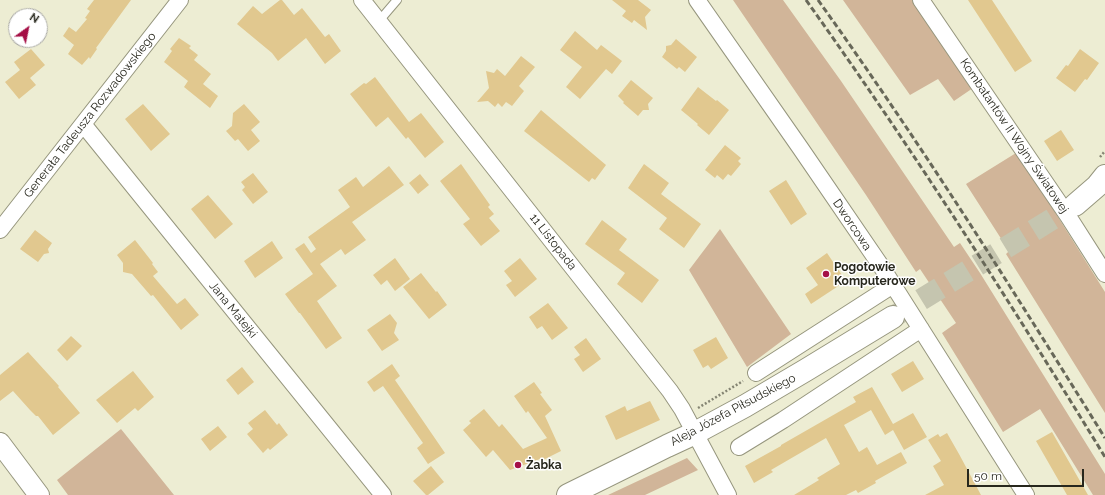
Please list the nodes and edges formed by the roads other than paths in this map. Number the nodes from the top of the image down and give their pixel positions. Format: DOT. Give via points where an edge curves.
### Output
graph roads {
  1 [pos="180,0"];
  2 [pos="362,0"];
  3 [pos="397,0"];
  4 [pos="697,0"];
  5 [pos="921,0"];
  6 [pos="379,21"];
  7 [pos="83,124"];
  8 [pos="1105,176"];
  9 [pos="1075,205"];
  10 [pos="1,227"];
  11 [pos="1105,274"];
  12 [pos="893,285"];
  13 [pos="893,317"];
  14 [pos="921,329"];
  15 [pos="756,373"];
  16 [pos="695,433"];
  17 [pos="0,444"];
  18 [pos="739,447"];
  19 [pos="39,495"];
  20 [pos="383,495"];
  21 [pos="568,495"];
  22 [pos="728,495"];
  23 [pos="1025,495"];
  1 -- 7 [label="street, Generała Tadeusza Rozwadowskiego"];
  2 -- 6 [label="street, 11 Listopada"];
  3 -- 6 [label="lane"];
  4 -- 12 [label="street, Dworcowa"];
  5 -- 11 [label="street, Kombatantów II Wojny Światowej"];
  6 -- 16 [label="street, 11 Listopada" via="670,391"];
  7 -- 10 [label="street, Generała Tadeusza Rozwadowskiego"];
  7 -- 20 [label="street, Jana Matejki"];
  8 -- 9 [label="main road"];
  12 -- 14 [label="street, Dworcowa"];
  12 -- 15 [label="street, Aleja Józefa Piłsudskiego"];
  13 -- 16 [label="main road, Aleja Józefa Piłsudskiego"];
  14 -- 18 [label="street"];
  14 -- 23 [label="street, Dworcowa"];
  16 -- 21 [label="main road, Aleja Józefa Piłsudskiego"];
  16 -- 22 [label="street, 11 Listopada"];
  17 -- 19 [label="street"];
}
